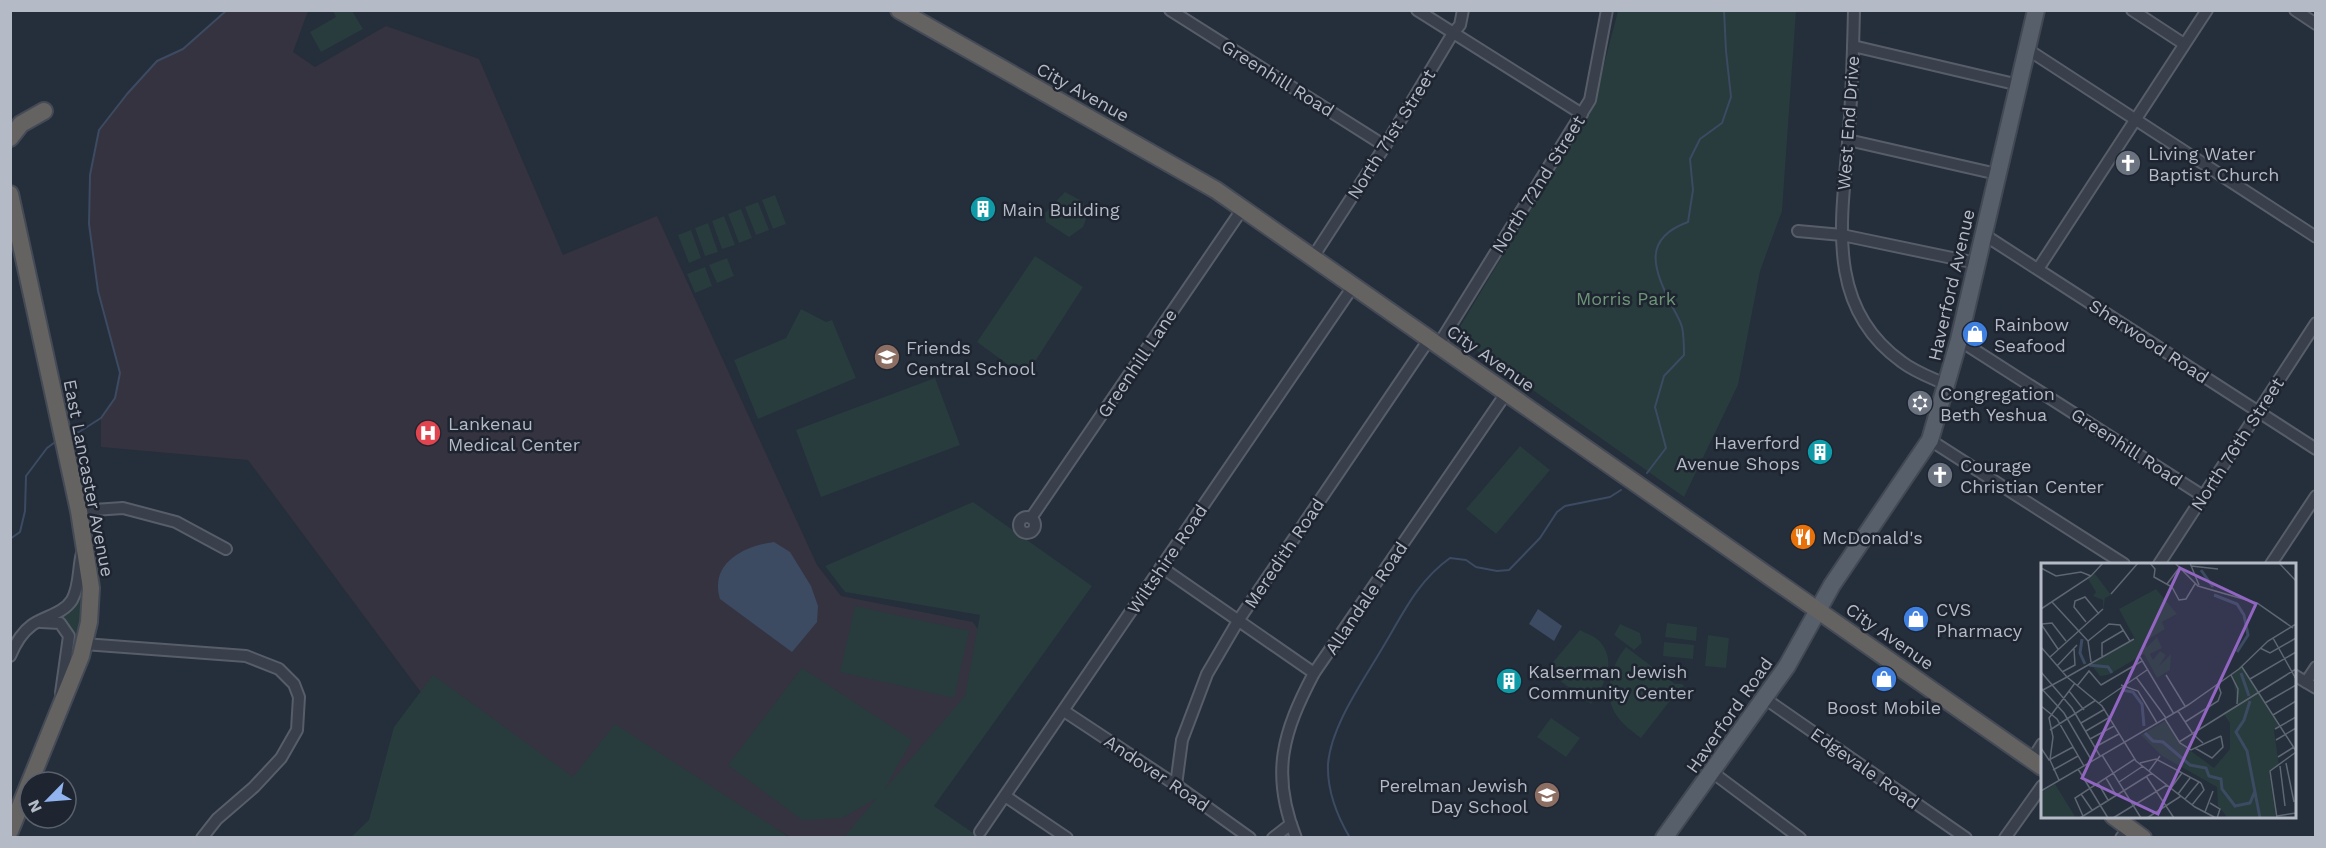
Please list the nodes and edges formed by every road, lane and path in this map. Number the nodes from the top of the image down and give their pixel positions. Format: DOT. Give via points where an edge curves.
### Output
graph roads {
  1 [pos="899,10"];
  2 [pos="1170,10"];
  3 [pos="1417,10"];
  4 [pos="1463,10"];
  5 [pos="1606,10"];
  6 [pos="1854,10"];
  7 [pos="2036,10"];
  8 [pos="2132,10"];
  9 [pos="2206,10"];
  10 [pos="2295,10"];
  11 [pos="2316,24"];
  12 [pos="1453,33"];
  13 [pos="2184,44"];
  14 [pos="1853,46"];
  15 [pos="2027,49"];
  16 [pos="2019,86"];
  17 [pos="44,111"];
  18 [pos="1582,114"];
  19 [pos="2135,119"];
  20 [pos="10,138"];
  21 [pos="1848,140"];
  22 [pos="1385,146"];
  23 [pos="1997,174"];
  24 [pos="10,194"];
  25 [pos="1243,208"];
  26 [pos="1798,231"];
  27 [pos="1983,234"];
  28 [pos="1842,235"];
  29 [pos="2316,237"];
  30 [pos="1313,256"];
  31 [pos="1976,263"];
  32 [pos="2038,269"];
  33 [pos="1354,285"];
  34 [pos="2316,323"];
  35 [pos="1959,340"];
  36 [pos="1434,342"];
  37 [pos="1947,385"];
  38 [pos="1507,392"];
  39 [pos="2258,412"];
  40 [pos="1930,440"];
  41 [pos="2316,449"];
  42 [pos="2203,496"];
  43 [pos="2316,496"];
  44 [pos="79,511"];
  45 [pos="1031,518"];
  46 [pos="85,540"];
  47 [pos="226,549"];
  48 [pos="2122,563"];
  49 [pos="2160,563"];
  50 [pos="2272,563"];
  51 [pos="1161,567"];
  52 [pos="1818,610"];
  53 [pos="1238,621"];
  54 [pos="38,622"];
  55 [pos="84,644"];
  56 [pos="10,656"];
  57 [pos="2316,667"];
  58 [pos="1314,674"];
  59 [pos="2296,676"];
  60 [pos="2306,682"];
  61 [pos="2316,688"];
  62 [pos="1764,698"];
  63 [pos="60,707"];
  64 [pos="1064,711"];
  65 [pos="2037,763"];
  66 [pos="1712,772"];
  67 [pos="1176,785"];
  68 [pos="2041,789"];
  69 [pos="1005,796"];
  70 [pos="2114,818"];
  71 [pos="1291,824"];
  72 [pos="10,831"];
  73 [pos="980,832"];
  74 [pos="2125,832"];
  75 [pos="202,837"];
  76 [pos="1067,837"];
  77 [pos="1250,837"];
  78 [pos="1273,837"];
  79 [pos="1296,837"];
  80 [pos="1664,837"];
  81 [pos="1800,837"];
  82 [pos="1966,837"];
  83 [pos="2006,837"];
  84 [pos="2143,837"];
  1 -- 25 [label="highway, City Avenue" via="1194,176"];
  2 -- 22 [label="street, Greenhill Road"];
  3 -- 12 [label="street"];
  4 -- 12 [label="street, North 71st Street" via="1460,25"];
  5 -- 18 [label="street, North 72nd Street" via="1590,100"];
  6 -- 14 [label="street, West End Drive"];
  7 -- 15 [label="main road, Haverford Avenue"];
  8 -- 13 [label="street"];
  9 -- 13 [label="street"];
  10 -- 11 [label="street"];
  12 -- 18 [label="street"];
  12 -- 22 [label="street, North 71st Street"];
  13 -- 19 [label="street"];
  14 -- 16 [label="street"];
  14 -- 21 [label="street, West End Drive"];
  15 -- 16 [label="main road, Haverford Avenue"];
  15 -- 19 [label="street"];
  16 -- 23 [label="main road, Haverford Avenue"];
  17 -- 20 [label="highway" via="21,124"];
  18 -- 36 [label="street, North 72nd Street"];
  19 -- 29 [label="street"];
  19 -- 32 [label="street"];
  21 -- 23 [label="street"];
  21 -- 28 [label="street, West End Drive"];
  22 -- 30 [label="street, North 71st Street"];
  23 -- 27 [label="main road, Haverford Avenue"];
  24 -- 44 [label="highway, East Lancaster Avenue"];
  25 -- 30 [label="highway, City Avenue"];
  25 -- 45 [label="street, Greenhill Lane"];
  26 -- 28 [label="street"];
  27 -- 31 [label="main road, Haverford Avenue"];
  27 -- 32 [label="street, Sherwood Road"];
  28 -- 31 [label="street"];
  28 -- 37 [label="street" via="1845,280 1864,321 1902,363"];
  30 -- 33 [label="highway, City Avenue"];
  31 -- 35 [label="main road, Haverford Avenue"];
  32 -- 39 [label="street, Sherwood Road"];
  33 -- 36 [label="highway, City Avenue"];
  33 -- 51 [label="street, Wiltshire Road"];
  34 -- 39 [label="street, North 76th Street"];
  35 -- 37 [label="main road, Haverford Avenue"];
  35 -- 42 [label="street, Greenhill Road"];
  36 -- 38 [label="highway, City Avenue"];
  36 -- 53 [label="street, Meredith Road"];
  37 -- 40 [label="main road, Haverford Avenue"];
  38 -- 52 [label="highway, City Avenue"];
  38 -- 58 [label="street, Allandale Road"];
  39 -- 41 [label="street, Sherwood Road"];
  39 -- 42 [label="street, North 76th Street"];
  40 -- 48 [label="street"];
  40 -- 52 [label="main road, Haverford Avenue"];
  42 -- 49 [label="street, North 76th Street"];
  43 -- 50 [label="street"];
  44 -- 46 [label="highway, East Lancaster Avenue"];
  44 -- 47 [label="street" via="123,508 176,522"];
  46 -- 54 [label="street" via="71,601"];
  46 -- 55 [label="highway, East Lancaster Avenue" via="91,588"];
  51 -- 53 [label="street"];
  51 -- 64 [label="street, Wiltshire Road"];
  52 -- 62 [label="main road, Haverford Road"];
  52 -- 65 [label="highway, City Avenue"];
  53 -- 58 [label="street"];
  53 -- 67 [label="street, Meredith Road" via="1195,702 1182,740"];
  54 -- 56 [label="street" via="27,629"];
  54 -- 63 [label="street" via="60,624 69,636"];
  55 -- 63 [label="highway, East Lancaster Avenue"];
  55 -- 75 [label="street" via="246,656 279,669 294,684 299,697 297,730 281,758"];
  57 -- 60 [label="street"];
  58 -- 71 [label="street, Allandale Road" via="1295,710 1285,741 1282,780"];
  59 -- 60 [label="street"];
  60 -- 61 [label="street"];
  62 -- 66 [label="main road, Haverford Road"];
  62 -- 82 [label="street, Edgevale Road"];
  63 -- 72 [label="highway, East Lancaster Avenue"];
  64 -- 67 [label="street, Andover Road"];
  64 -- 69 [label="street, Wiltshire Road"];
  66 -- 80 [label="main road, Haverford Road"];
  66 -- 81 [label="street"];
  67 -- 77 [label="street, Andover Road"];
  68 -- 83 [label="street"];
  69 -- 73 [label="street, Wiltshire Road"];
  69 -- 76 [label="street"];
  70 -- 74 [label="highway"];
  71 -- 78 [label="street"];
  71 -- 79 [label="street, Allandale Road"];
  74 -- 84 [label="highway"];
}
